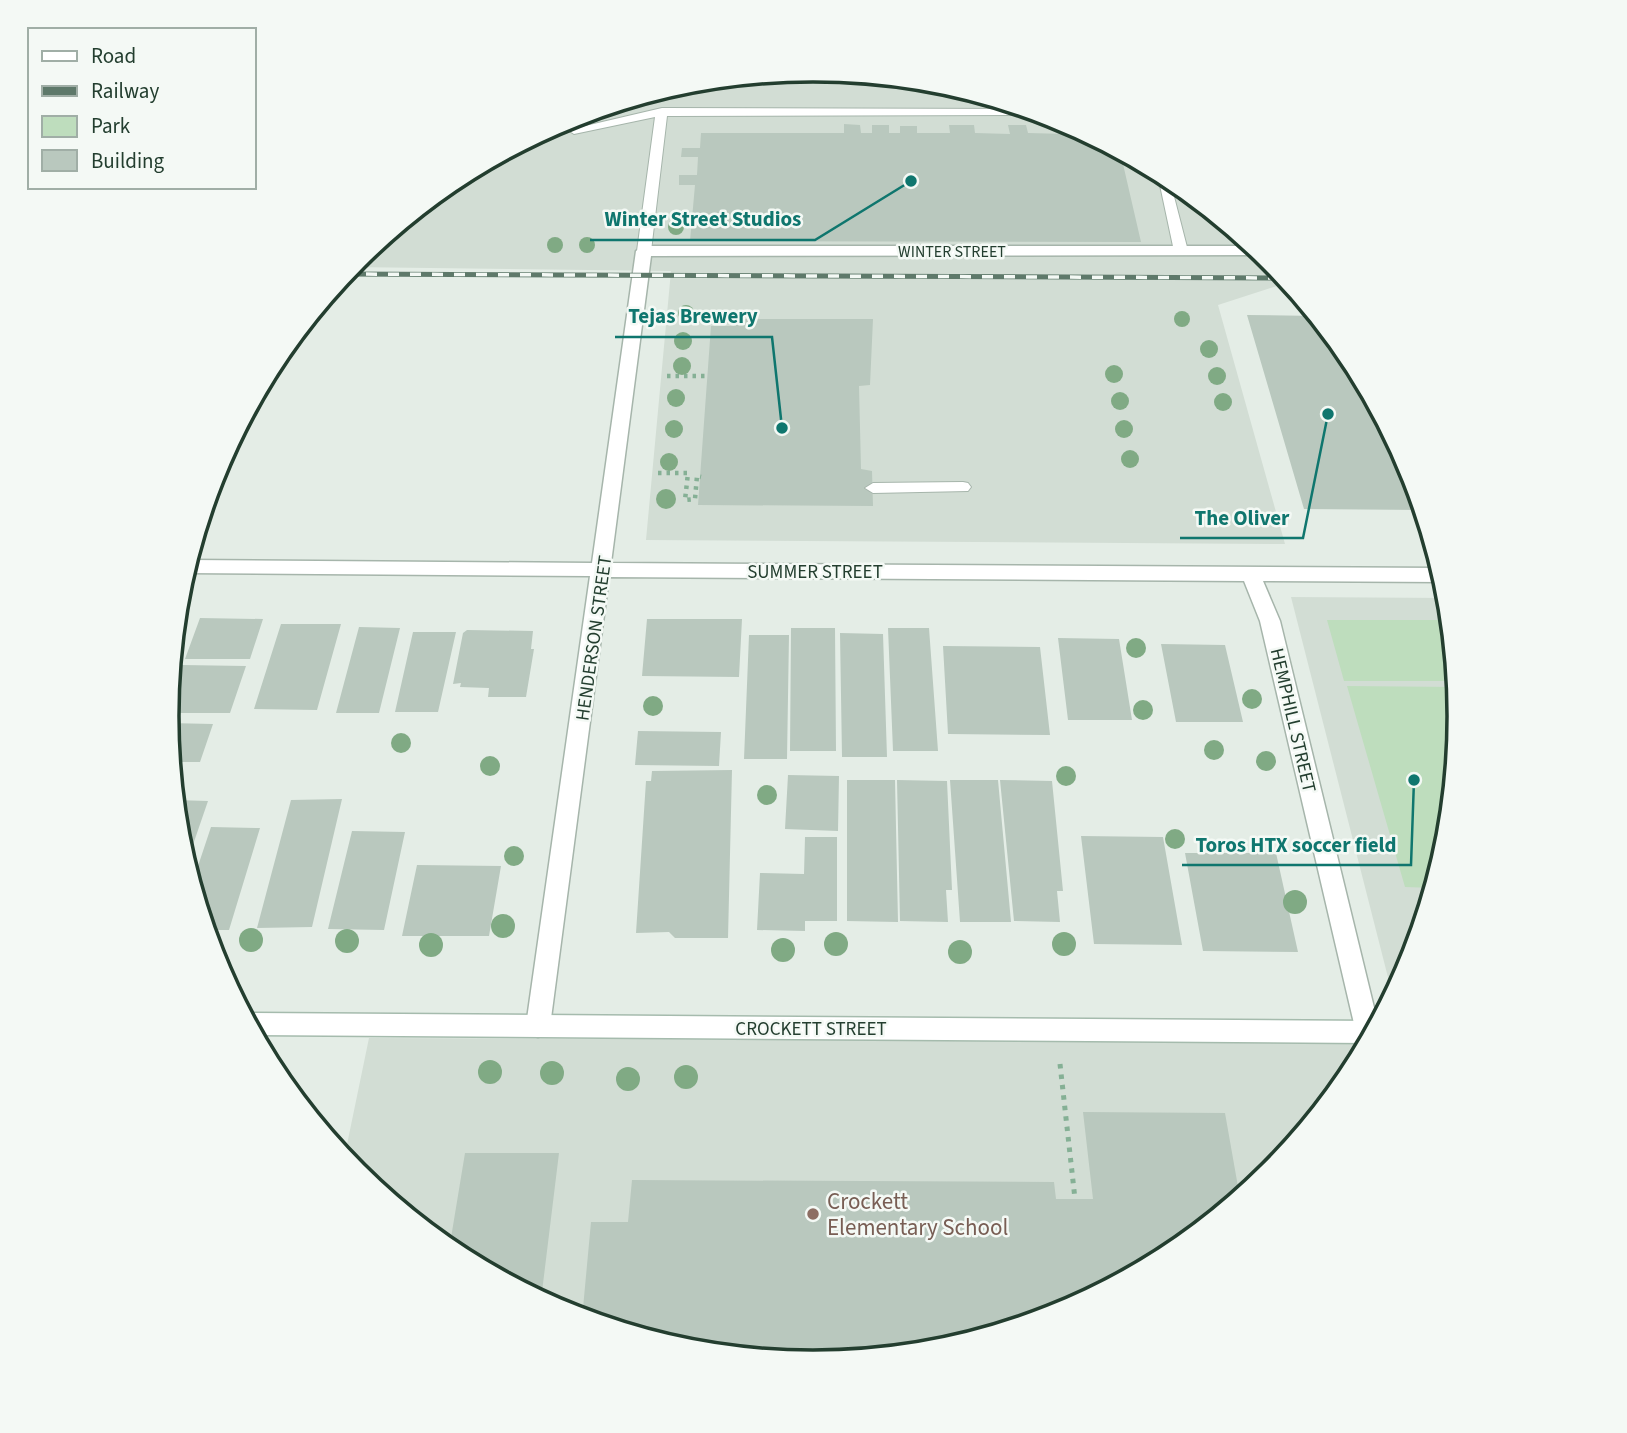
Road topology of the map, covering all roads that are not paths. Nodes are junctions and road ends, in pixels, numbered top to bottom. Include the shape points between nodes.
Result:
1 (662, 112) junction
2 (1007, 113) edge
3 (574, 130) dead end
4 (1166, 189) edge
5 (644, 251) junction
6 (1181, 251) junction
7 (1244, 251) edge
8 (873, 488) dead end
9 (963, 488) dead end
10 (197, 567) edge
11 (602, 569) junction
12 (1251, 574) junction
13 (1432, 575) edge
14 (1369, 1023) edge
15 (259, 1024) edge
16 (538, 1026) junction
17 (1364, 1032) edge

1 - 2 lane
1 - 3 lane
1 - 5 lane
4 - 6 lane
5 - 6 street, WINTER STREET
5 - 11 street, HENDERSON STREET
6 - 7 street, WINTER STREET
8 - 9 lane
10 - 11 street, SUMMER STREET
11 - 12 street, SUMMER STREET
11 - 16 street, HENDERSON STREET
12 - 13 street, SUMMER STREET
12 - 14 street, HEMPHILL STREET via 1270,621
15 - 16 street, CROCKETT STREET
16 - 17 street, CROCKETT STREET

